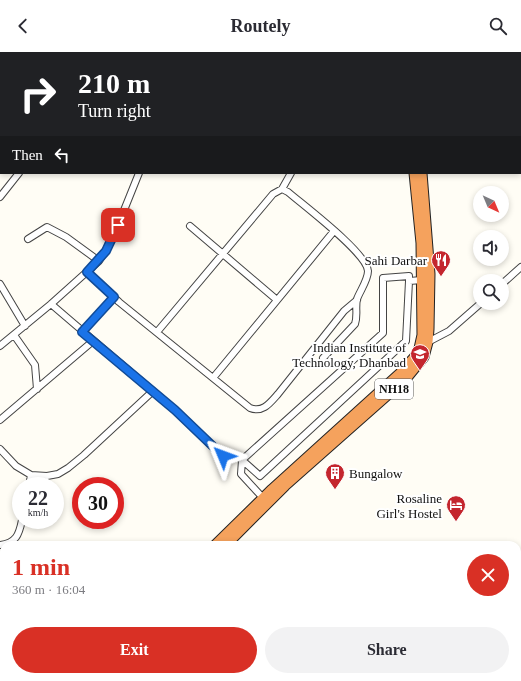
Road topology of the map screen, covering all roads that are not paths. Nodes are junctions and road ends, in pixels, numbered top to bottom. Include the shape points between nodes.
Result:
1 (18, 174) edge
2 (137, 174) edge
3 (290, 174) edge
4 (414, 174) edge
5 (422, 174) edge
6 (282, 190) junction
7 (1, 192) edge
8 (190, 226) dead end
9 (334, 231) junction
10 (28, 239) dead end
11 (222, 253) junction
12 (99, 261) junction
13 (521, 267) edge
14 (87, 272) junction
15 (509, 278) edge
16 (422, 280) junction
17 (409, 281) junction
18 (0, 284) edge
19 (114, 297) junction
20 (277, 300) junction
21 (357, 300) junction
22 (51, 304) junction
23 (473, 310) edge
24 (25, 326) junction
25 (82, 332) junction
26 (157, 332) junction
27 (14, 335) junction
28 (93, 341) junction
29 (428, 342) junction
30 (0, 346) edge
31 (323, 358) dead end
32 (213, 378) junction
33 (37, 389) junction
34 (153, 391) junction
35 (0, 420) edge
36 (0, 449) edge
37 (223, 456) dead end
38 (242, 460) junction
39 (31, 475) joint
40 (263, 498) junction
41 (20, 529) edge
42 (12, 541) edge
43 (219, 541) edge
44 (230, 541) edge

1 - 7 street
2 - 12 street via 112,240
3 - 6 street
4 - 16 highway, NH18 via 420,223
5 - 29 highway, NH18 via 430,274
6 - 9 street via 288,192
6 - 11 street via 273,194
8 - 11 street
9 - 20 street
9 - 21 street via 366,265 367,275
10 - 12 street via 47,227 66,237
11 - 20 street
11 - 26 street
12 - 14 street
13 - 15 street
14 - 19 street
14 - 22 street
16 - 17 street
16 - 40 highway, NH18 via 422,334 414,358 386,387
17 - 38 street via 409,276 383,278 382,333
17 - 38 street via 406,341 260,476
18 - 24 street
19 - 25 street
19 - 26 street
20 - 32 street
21 - 31 street via 355,324
21 - 32 street via 344,311 278,394 261,410 250,408
22 - 24 street
22 - 25 street
23 - 29 street via 449,331
24 - 27 street
25 - 28 street
26 - 32 street
27 - 30 street
27 - 33 street via 35,365
28 - 33 street
28 - 34 street
29 - 44 highway, NH18 via 424,357 406,379 285,486
33 - 35 street
34 - 37 street
34 - 39 street via 68,468 47,476
36 - 39 street via 16,466
38 - 40 street via 240,474
40 - 43 highway, NH18
41 - 42 street via 19,536

